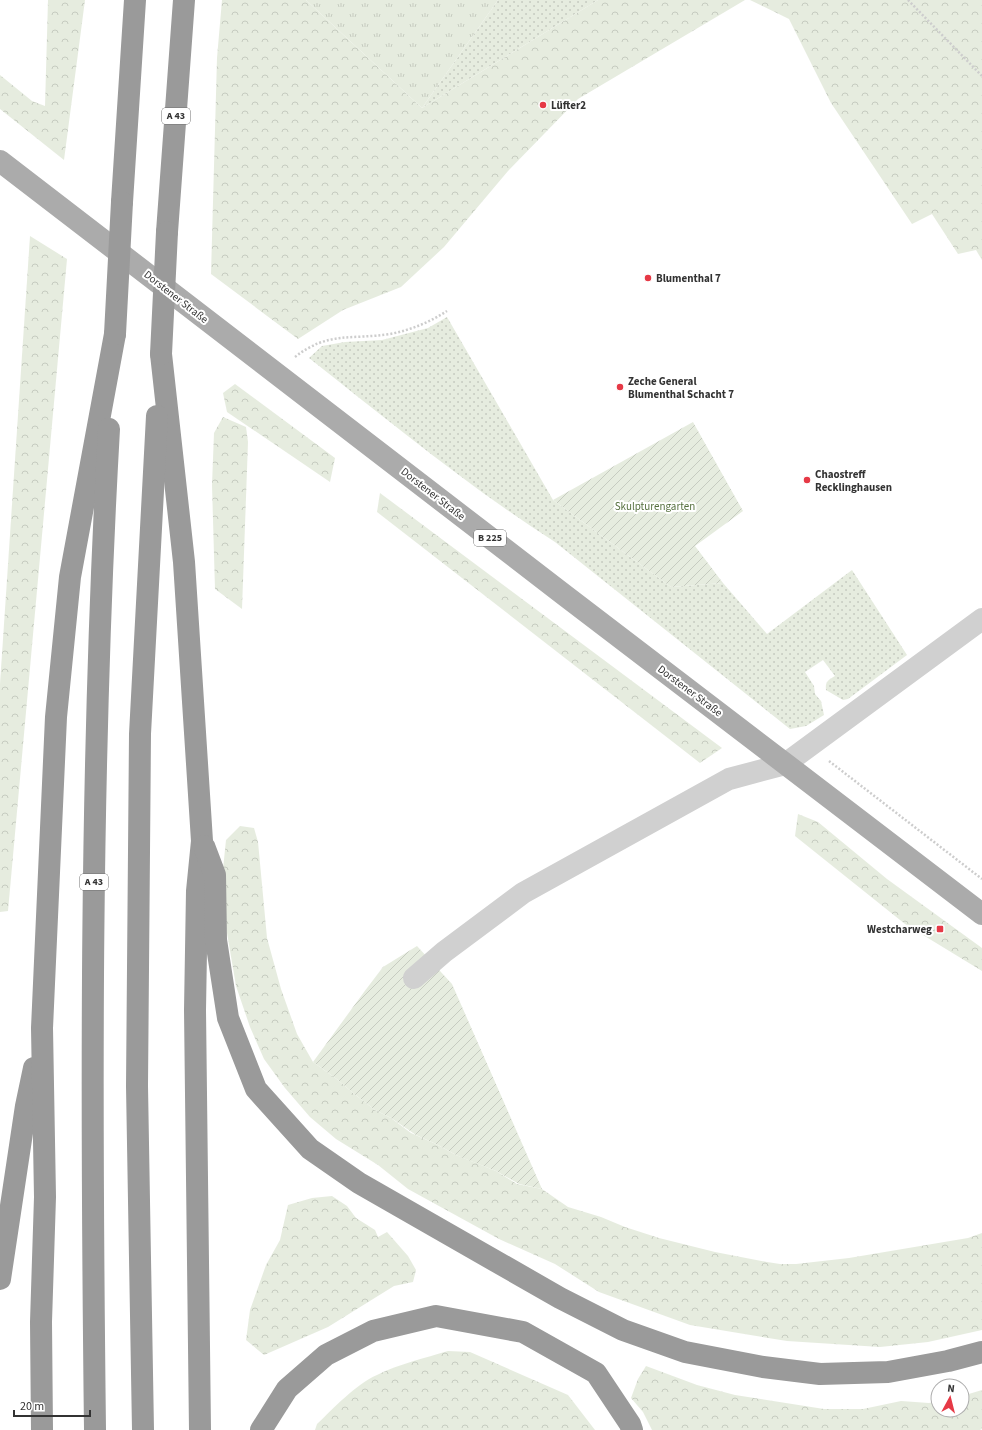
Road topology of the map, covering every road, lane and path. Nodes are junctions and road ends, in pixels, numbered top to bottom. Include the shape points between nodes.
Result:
1 (135, 0) edge
2 (184, 0) edge
3 (908, 0) edge
4 (982, 76) edge
5 (0, 161) edge
6 (447, 310) dead end
7 (115, 334) junction
8 (161, 354) junction
9 (275, 373) junction
10 (982, 619) edge
11 (810, 745) junction
12 (785, 764) junction
13 (202, 841) junction
14 (982, 879) edge
15 (982, 914) edge
16 (414, 978) dead end
17 (42, 1028) junction
18 (0, 1278) edge
19 (982, 1352) edge
20 (42, 1430) edge
21 (95, 1430) edge
22 (143, 1430) edge
23 (200, 1430) edge
24 (261, 1430) edge
25 (632, 1430) edge

1 - 7 highway, A 43, bridge
2 - 8 highway, A 43, bridge
3 - 4 path
5 - 9 main road, Dorstener Straße / B 225
6 - 9 path via 415,328 390,334 320,342 305,349
7 - 17 highway via 70,577 56,717
7 - 21 highway, A 43 via 105,504 95,767 92,1078
8 - 13 highway via 184,562
8 - 22 highway, A 43 via 140,734 137,1086
9 - 12 main road, Dorstener Straße / B 225
10 - 11 street
11 - 12 street
11 - 14 path
12 - 15 main road, Dorstener Straße / B 225
12 - 16 street via 729,779 523,893 444,952
13 - 19 highway via 215,875 216,940 228,1018 256,1089 310,1149 359,1183 560,1298 623,1330 685,1352 763,1368 820,1374 888,1372
13 - 23 highway via 197,891 194,1010
17 - 18 highway via 26,1106
17 - 20 highway via 45,1197 41,1322
24 - 25 highway via 287,1389 326,1355 373,1331 436,1316 523,1332 596,1373

